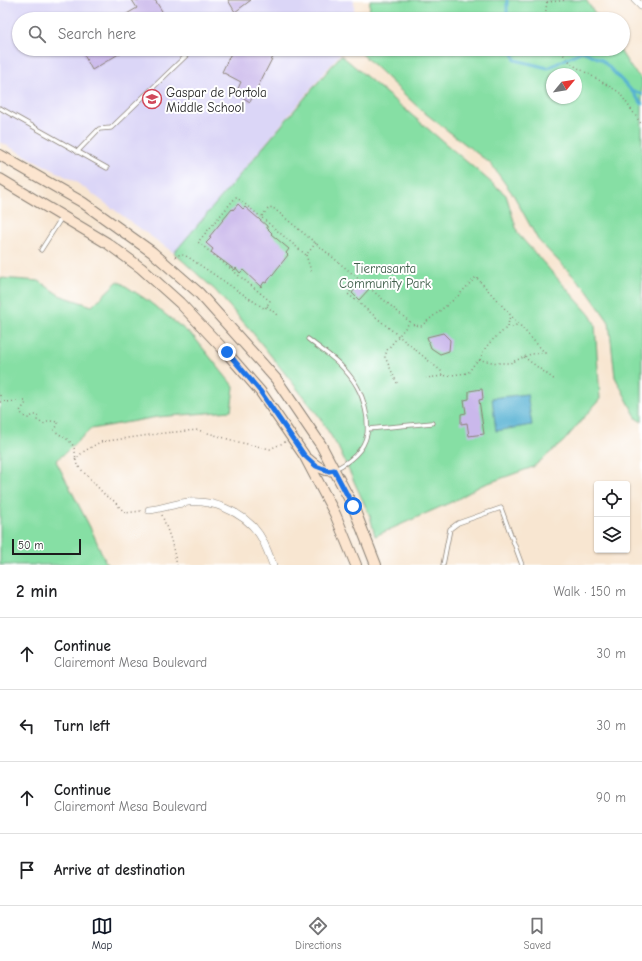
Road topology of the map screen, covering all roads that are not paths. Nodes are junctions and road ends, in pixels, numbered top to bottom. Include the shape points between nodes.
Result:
1 (635, 0) edge
2 (642, 7) edge
3 (186, 56) edge
4 (0, 108) edge
5 (77, 152) junction
6 (0, 155) edge
7 (107, 168) dead end
8 (0, 179) edge
9 (62, 216) junction
10 (41, 250) dead end
11 (308, 339) dead end
12 (432, 423) dead end
13 (368, 430) junction
14 (304, 455) junction
15 (334, 470) junction
16 (149, 510) road end
17 (273, 565) edge
18 (356, 565) edge
19 (376, 565) edge
20 (444, 565) edge
21 (522, 565) edge

1 - 2 street
3 - 5 lane via 111,128 99,129
4 - 5 lane
5 - 7 lane
6 - 15 main road via 88,207 152,252 199,293 276,379 321,445
8 - 9 main road
9 - 10 lane
9 - 14 main road via 107,243 141,268 180,303 260,391
11 - 13 lane via 343,367 354,380 362,394
12 - 13 lane
13 - 15 lane via 362,446 351,460
14 - 15 main road via 316,466 329,471
14 - 18 main road via 335,514
15 - 19 main road via 353,506
16 - 17 street via 184,503 207,503 232,511 259,534
20 - 21 lane via 450,529 501,508

